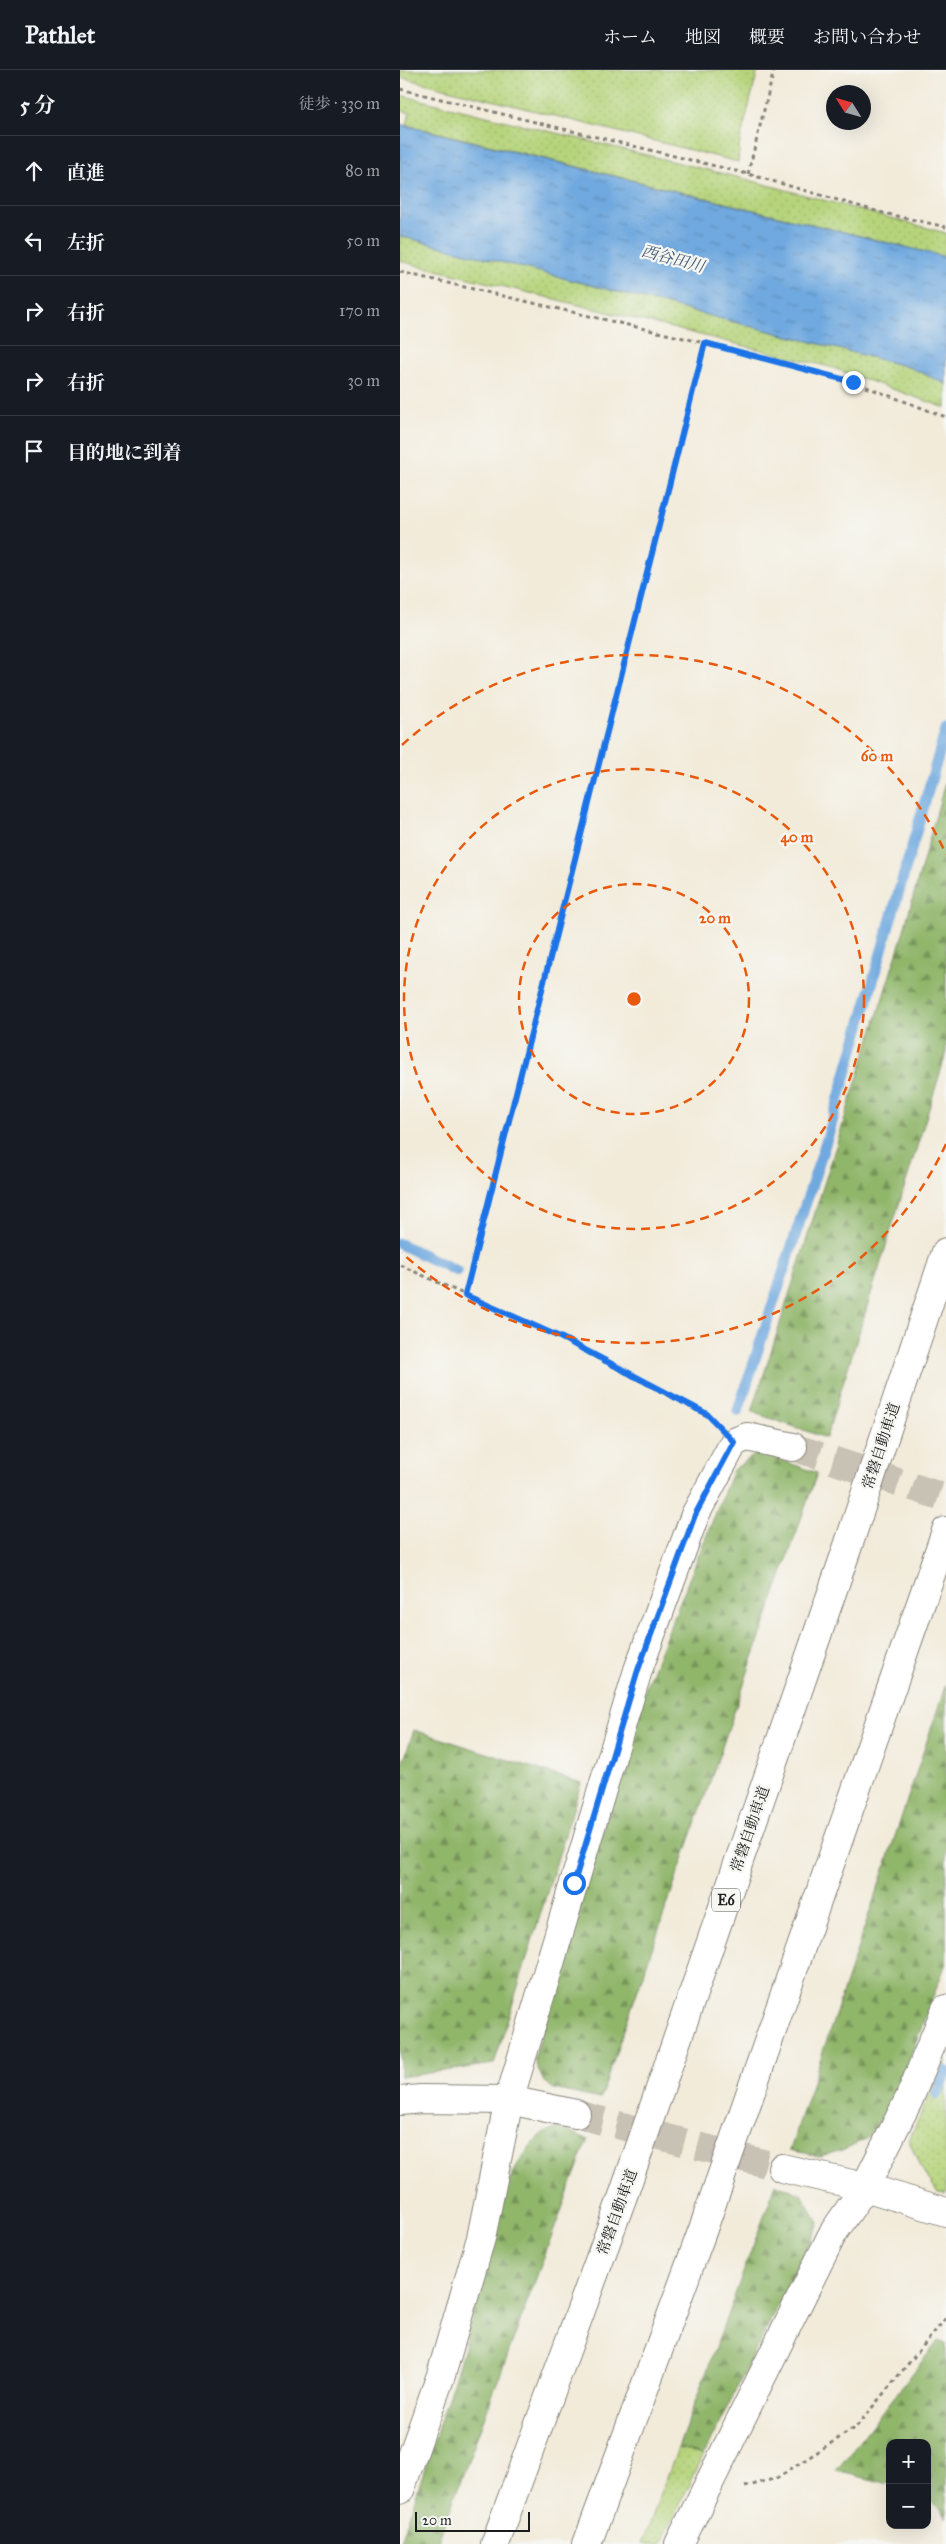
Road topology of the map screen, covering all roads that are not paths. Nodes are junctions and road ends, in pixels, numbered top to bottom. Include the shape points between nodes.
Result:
1 (946, 1252) edge
2 (793, 1447) tunnel mouth
3 (946, 1531) edge
4 (946, 2009) edge
5 (509, 2100) junction
6 (400, 2101) edge
7 (576, 2114) tunnel mouth
8 (782, 2168) tunnel mouth
9 (864, 2187) junction
10 (946, 2212) edge
11 (400, 2490) edge
12 (495, 2544) edge
13 (587, 2544) edge
14 (678, 2544) edge

1 - 12 main road, 常磐自動車道 / E6 via 624,2193
2 - 5 main road via 747,1437 734,1442 695,1515 638,1670
3 - 13 main road via 706,2220
4 - 9 main road via 909,2099
5 - 6 main road
5 - 7 main road
5 - 11 main road via 480,2238 441,2375
8 - 9 main road
9 - 10 main road
9 - 14 main road via 833,2233

